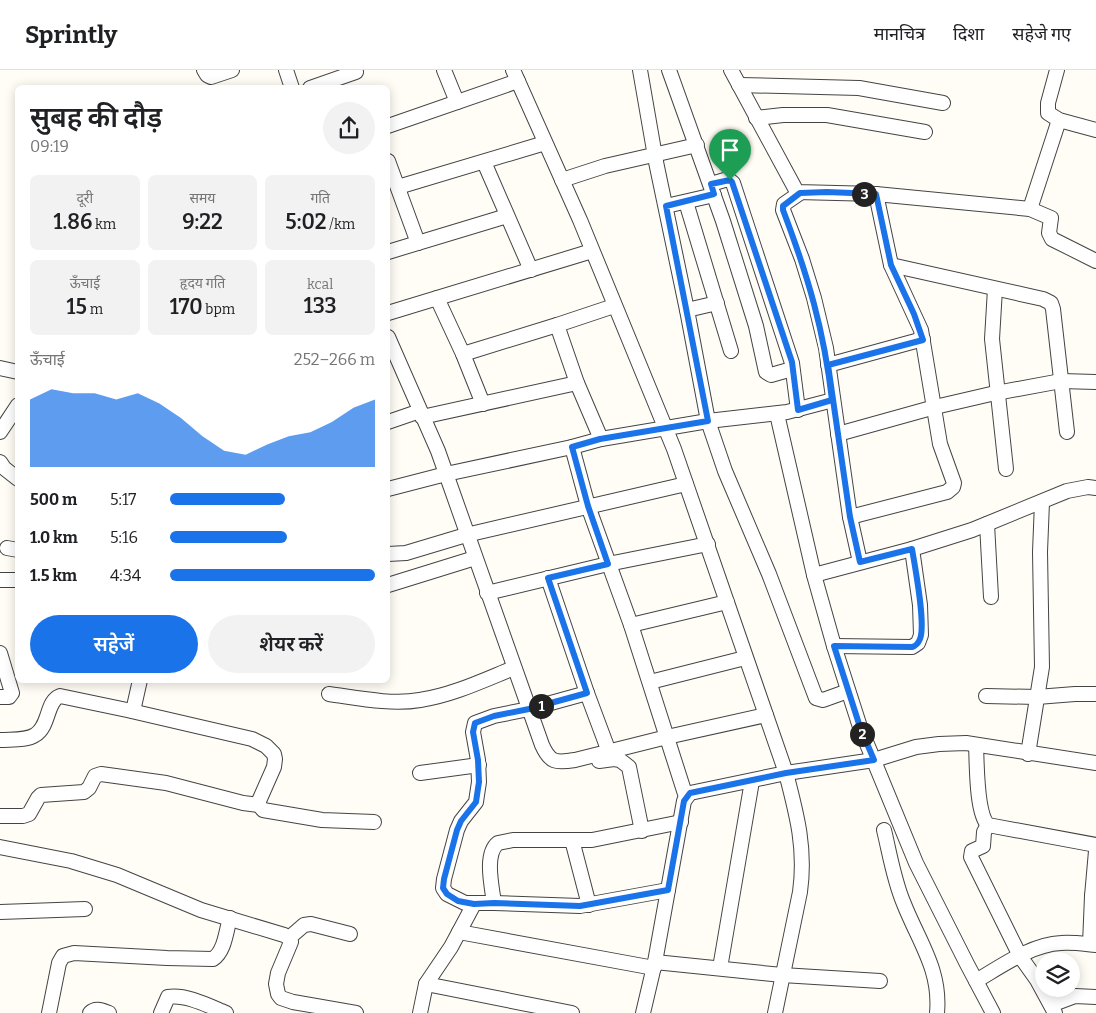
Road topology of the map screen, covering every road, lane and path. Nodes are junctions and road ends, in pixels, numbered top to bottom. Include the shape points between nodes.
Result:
1 (204, 70) edge
2 (232, 70) edge
3 (286, 70) edge
4 (444, 70) edge
5 (640, 70) edge
6 (669, 70) edge
7 (731, 70) edge
8 (1057, 70) edge
9 (358, 71) edge
10 (517, 74) edge
11 (291, 85) edge
12 (318, 85) edge
13 (739, 85) junction
14 (457, 102) junction
15 (943, 103) dead end
16 (756, 118) junction
17 (1059, 120) junction
18 (390, 125) edge
19 (1096, 130) edge
20 (925, 132) dead end
21 (545, 143) junction
22 (697, 145) junction
23 (651, 155) junction
24 (484, 162) junction
25 (390, 166) edge
26 (562, 180) junction
27 (398, 187) junction
28 (712, 189) junction
29 (800, 193) junction
30 (876, 194) junction
31 (686, 202) junction
32 (666, 206) junction
33 (1030, 209) junction
34 (507, 216) junction
35 (418, 242) junction
36 (390, 251) edge
37 (592, 251) junction
38 (1096, 261) edge
39 (891, 265) junction
40 (531, 270) junction
41 (995, 289) junction
42 (437, 298) junction
43 (717, 303) junction
44 (614, 306) junction
45 (687, 310) junction
46 (390, 312) edge
47 (557, 325) junction
48 (923, 340) junction
49 (390, 348) edge
50 (731, 351) dead end
51 (463, 354) junction
52 (828, 365) junction
53 (0, 368) edge
54 (792, 369) junction
55 (15, 371) edge
56 (1061, 381) junction
57 (1096, 382) edge
58 (577, 383) junction
59 (997, 393) junction
60 (832, 400) junction
61 (483, 404) junction
62 (935, 407) junction
63 (15, 410) edge
64 (798, 410) junction
65 (421, 414) junction
66 (777, 414) junction
67 (708, 421) junction
68 (390, 422) edge
69 (666, 427) junction
70 (0, 432) edge
71 (1067, 432) dead end
72 (838, 434) junction
73 (600, 439) junction
74 (572, 447) junction
75 (0, 462) edge
76 (1006, 469) dead end
77 (446, 474) junction
78 (15, 477) edge
79 (686, 484) junction
80 (390, 488) edge
81 (1096, 488) edge
82 (1042, 502) junction
83 (588, 506) junction
84 (850, 517) junction
85 (987, 524) junction
86 (466, 534) junction
87 (708, 544) junction
88 (912, 549) junction
89 (390, 554) edge
90 (475, 558) junction
91 (860, 562) junction
92 (608, 564) junction
93 (814, 575) junction
94 (548, 578) junction
95 (0, 580) edge
96 (15, 580) edge
97 (390, 584) edge
98 (488, 593) junction
99 (992, 597) dead end
100 (727, 602) junction
101 (631, 625) junction
102 (834, 646) junction
103 (0, 653) edge
104 (745, 658) junction
105 (514, 668) junction
106 (650, 682) junction
107 (139, 683) edge
108 (848, 691) junction
109 (587, 693) junction
110 (329, 694) dead end
111 (1096, 694) edge
112 (986, 696) dead end
113 (0, 697) edge
114 (1037, 697) junction
115 (529, 709) junction
116 (133, 711) junction
117 (766, 715) junction
118 (667, 737) junction
119 (0, 740) edge
120 (976, 745) junction
121 (609, 752) junction
122 (1028, 754) junction
123 (874, 760) junction
124 (1096, 763) edge
125 (478, 766) junction
126 (555, 772) dead end
127 (420, 773) dead end
128 (786, 773) junction
129 (752, 781) junction
130 (686, 797) junction
131 (259, 805) junction
132 (0, 816) edge
133 (374, 822) dead end
134 (681, 822) junction
135 (988, 825) junction
136 (884, 830) dead end
137 (642, 831) junction
138 (572, 840) junction
139 (1096, 845) edge
140 (0, 847) edge
141 (1096, 851) edge
142 (668, 890) junction
143 (1094, 896) edge
144 (494, 903) junction
145 (474, 904) junction
146 (589, 905) junction
147 (85, 909) dead end
148 (0, 912) edge
149 (230, 918) junction
150 (460, 932) junction
151 (350, 934) dead end
152 (289, 938) junction
153 (1093, 945) edge
154 (1020, 956) junction
155 (654, 965) junction
156 (720, 968) junction
157 (782, 975) junction
158 (880, 981) dead end
159 (976, 981) junction
160 (426, 984) junction
161 (1096, 997) edge
162 (1053, 1009) edge
163 (49, 1013) edge
164 (90, 1013) edge
165 (110, 1013) edge
166 (161, 1013) edge
167 (226, 1013) edge
168 (356, 1013) edge
169 (420, 1013) edge
170 (572, 1013) edge
171 (643, 1013) edge
172 (775, 1013) edge
173 (936, 1013) edge
174 (993, 1013) edge

1 - 2 street via 211,77
3 - 11 street
4 - 14 street
5 - 23 street
6 - 22 street
7 - 13 street
8 - 17 street via 1047,107 1048,112
9 - 12 street
10 - 14 street
10 - 21 street
13 - 15 street via 859,88
13 - 16 street
14 - 18 street
16 - 20 street via 827,115
16 - 29 street
17 - 19 street
17 - 33 street
21 - 24 street
21 - 26 street
22 - 23 street
22 - 28 street
23 - 26 street
23 - 32 street
24 - 27 street
24 - 34 street
25 - 27 street
26 - 37 street
27 - 35 street
28 - 31 street
28 - 54 street via 756,326 766,372 771,374
28 - 54 street via 728,179 732,182
29 - 30 street
29 - 52 street via 784,204 783,210 814,298
30 - 33 street
30 - 39 street
31 - 32 street
31 - 43 street
32 - 45 street
33 - 38 street via 1051,218 1049,233 1052,239
34 - 35 street
34 - 40 street
35 - 36 street
37 - 40 street
37 - 44 street
39 - 41 street
39 - 48 street
40 - 42 street
41 - 56 street via 1042,299 1051,304
41 - 59 street via 992,339
42 - 46 street
42 - 51 street
43 - 45 street
43 - 50 street
44 - 47 street
44 - 69 street
45 - 67 street
47 - 51 street
47 - 58 street
48 - 52 street
48 - 62 street
49 - 65 street
51 - 61 street
52 - 60 street
53 - 55 street
54 - 64 street
56 - 57 street
56 - 59 street
56 - 71 street
58 - 61 street
58 - 73 street
59 - 62 street
59 - 76 street
60 - 64 street
60 - 72 street
61 - 65 street
62 - 72 street
62 - 84 street via 940,444 953,487 947,492
63 - 70 street
64 - 66 street
65 - 68 street
65 - 77 street
66 - 67 street
66 - 93 street
67 - 69 street
67 - 108 street via 814,695 823,700
69 - 73 street
69 - 79 street
72 - 84 street
73 - 74 street
74 - 77 street
74 - 83 street
75 - 78 street
77 - 80 street
77 - 86 street
79 - 83 street
79 - 87 street
81 - 82 street via 1076,488
82 - 85 street
82 - 114 street via 1042,667
83 - 86 street
83 - 92 street
84 - 91 street
85 - 88 street
85 - 99 street
86 - 89 street via 406,553
86 - 90 street
87 - 92 street
87 - 100 street
88 - 91 street
88 - 102 street via 920,605 921,635 916,646
90 - 97 street
90 - 98 street
91 - 93 street
92 - 94 street
92 - 101 street
93 - 102 street
94 - 98 street
94 - 109 street
95 - 96 street
98 - 105 street
100 - 101 street
100 - 104 street
101 - 106 street
102 - 108 street
103 - 113 street via 12,693 8,697
104 - 106 street
104 - 117 street
105 - 110 street via 419,701 373,700
105 - 115 street
106 - 118 street
107 - 116 street
108 - 123 street
109 - 115 street
109 - 121 street
111 - 114 street
112 - 114 street
114 - 122 street
115 - 121 street via 545,752 552,760 560,762
115 - 125 street via 475,723 473,732
116 - 119 street via 60,696 52,703 45,724 36,735
116 - 131 street via 244,736 266,746 275,759
117 - 118 street
117 - 128 street
118 - 121 street
118 - 130 street
120 - 122 street
120 - 123 street via 960,743 916,747
120 - 135 street via 980,806
122 - 124 street
123 - 128 street
123 - 159 street via 916,863
125 - 127 street
125 - 145 street via 476,802 457,830 443,888 458,901
126 - 137 street via 602,760 614,759 625,763 630,772
128 - 129 street
128 - 157 street via 798,819 803,875
129 - 130 street via 694,791
129 - 156 street
130 - 134 street
131 - 132 street via 166,783 101,774 95,776 90,788 84,792 45,794 38,798 29,814
131 - 133 street via 263,810 322,820
134 - 137 street
134 - 142 street
135 - 139 street
135 - 154 street via 982,846 970,855
136 - 173 street via 900,894 927,954 936,983
137 - 138 street via 592,840
138 - 144 street via 498,843 491,851 490,862
138 - 146 street
140 - 149 street via 71,861
141 - 143 street
142 - 146 street
142 - 155 street
143 - 153 street
144 - 145 street
144 - 146 street
145 - 150 street
147 - 148 street
149 - 152 street
149 - 163 street via 220,952 213,958 74,953 63,956
150 - 155 street
150 - 160 street
151 - 152 street via 310,924
152 - 168 street via 291,945 276,984 280,998
153 - 154 street via 1054,943
154 - 159 street
154 - 162 street
155 - 156 street
155 - 171 street
156 - 157 street
157 - 158 street
157 - 172 street
159 - 174 street
160 - 169 street
160 - 170 street
161 - 162 street via 1075,996
164 - 165 street via 97,1010
166 - 167 street via 168,997 174,996

